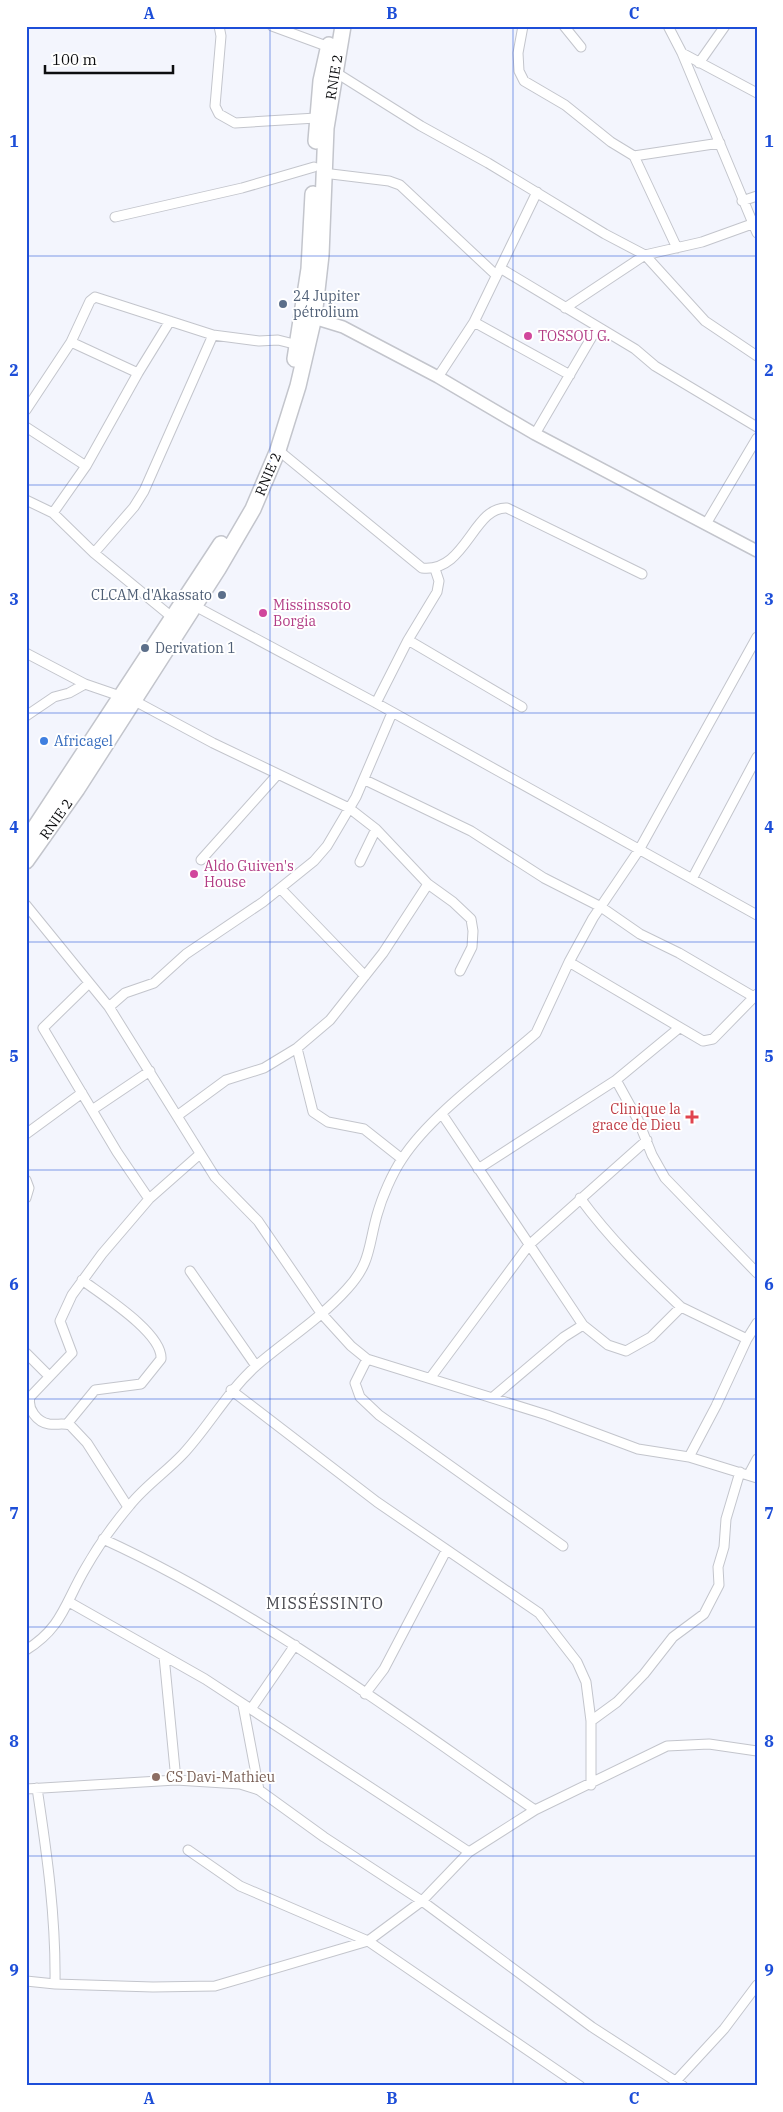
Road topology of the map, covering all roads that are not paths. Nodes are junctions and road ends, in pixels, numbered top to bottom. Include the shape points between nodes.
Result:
1 (219, 26) edge
2 (272, 26) edge
3 (333, 26) edge
4 (344, 26) edge
5 (523, 26) edge
6 (564, 26) edge
7 (668, 26) edge
8 (725, 26) edge
9 (329, 47) junction
10 (581, 47) dead end
11 (682, 53) junction
12 (699, 62) junction
13 (335, 72) junction
14 (757, 93) edge
15 (316, 118) junction
16 (720, 143) junction
17 (634, 156) junction
18 (319, 170) junction
19 (537, 192) junction
20 (757, 196) edge
21 (742, 201) junction
22 (114, 217) dead end
23 (752, 224) junction
24 (757, 233) edge
25 (677, 248) junction
26 (645, 255) junction
27 (498, 272) junction
28 (565, 308) junction
29 (308, 316) junction
30 (170, 320) junction
31 (474, 322) junction
32 (597, 328) junction
33 (213, 335) junction
34 (71, 342) junction
35 (298, 345) junction
36 (757, 356) edge
37 (138, 373) junction
38 (570, 375) junction
39 (438, 377) junction
40 (26, 410) edge
41 (26, 427) edge
42 (757, 427) edge
43 (535, 434) junction
44 (757, 438) edge
45 (278, 450) junction
46 (86, 466) junction
47 (26, 500) edge
48 (53, 514) junction
49 (706, 524) junction
50 (757, 551) edge
51 (94, 553) junction
52 (434, 569) junction
53 (642, 574) dead end
54 (193, 606) junction
55 (173, 618) junction
56 (757, 637) edge
57 (408, 640) junction
58 (27, 654) edge
59 (748, 656) junction
60 (757, 661) edge
61 (86, 684) junction
62 (127, 698) junction
63 (376, 703) junction
64 (522, 707) dead end
65 (392, 713) junction
66 (26, 716) edge
67 (757, 757) edge
68 (277, 775) junction
69 (365, 780) junction
70 (349, 808) junction
71 (376, 829) junction
72 (26, 841) edge
73 (639, 850) junction
74 (201, 860) dead end
75 (26, 861) edge
76 (360, 862) dead end
77 (692, 879) junction
78 (428, 884) junction
79 (281, 889) junction
80 (26, 905) edge
81 (601, 906) junction
82 (757, 915) edge
83 (569, 962) junction
84 (460, 971) dead end
85 (365, 976) junction
86 (89, 983) junction
87 (755, 995) edge
88 (109, 1008) junction
89 (679, 1028) junction
90 (297, 1048) junction
91 (150, 1071) junction
92 (616, 1080) junction
93 (82, 1093) junction
94 (92, 1110) junction
95 (442, 1114) junction
96 (177, 1116) junction
97 (26, 1134) edge
98 (647, 1140) junction
99 (200, 1154) junction
100 (402, 1159) junction
101 (478, 1170) junction
102 (26, 1180) edge
103 (26, 1198) edge
104 (580, 1198) junction
105 (149, 1199) junction
106 (529, 1245) junction
107 (190, 1271) dead end
108 (757, 1273) edge
109 (82, 1280) junction
110 (681, 1307) junction
111 (321, 1313) junction
112 (757, 1323) edge
113 (583, 1324) junction
114 (747, 1340) junction
115 (26, 1353) edge
116 (368, 1359) junction
117 (256, 1366) junction
118 (49, 1376) junction
119 (431, 1377) junction
120 (231, 1390) junction
121 (492, 1398) junction
122 (67, 1424) junction
123 (688, 1456) junction
124 (757, 1459) edge
125 (749, 1475) edge
126 (128, 1508) junction
127 (103, 1539) junction
128 (563, 1546) dead end
129 (446, 1551) junction
130 (69, 1602) junction
131 (295, 1645) junction
132 (26, 1650) edge
133 (164, 1656) junction
134 (365, 1694) junction
135 (247, 1707) junction
136 (591, 1721) junction
137 (757, 1751) edge
138 (176, 1780) junction
139 (591, 1785) junction
140 (37, 1788) junction
141 (26, 1789) edge
142 (259, 1790) junction
143 (535, 1810) junction
144 (188, 1850) dead end
145 (469, 1852) junction
146 (422, 1901) junction
147 (368, 1941) junction
148 (26, 1981) edge
149 (55, 1984) junction
150 (757, 1986) edge
151 (679, 2083) edge
152 (580, 2086) edge

1 - 15 street via 215,106 219,114 235,123
2 - 9 street
3 - 9 highway, RNIE 2 / RNIE 2
4 - 13 highway, RNIE 2 / RNIE 2
5 - 17 street via 518,53 519,71 524,81 565,105
6 - 10 street
7 - 11 street
8 - 12 street
9 - 15 highway, RNIE 2 / RNIE 2
11 - 12 street
11 - 16 street
12 - 14 street
13 - 18 highway, RNIE 2 / RNIE 2
13 - 19 street via 421,126
15 - 18 highway, RNIE 2 / RNIE 2
16 - 17 street
16 - 21 street
17 - 25 street
18 - 22 street
18 - 27 street via 400,185
18 - 29 highway, RNIE 2 / RNIE 2 via 321,255
19 - 26 street
19 - 27 street
20 - 21 street
21 - 23 street
23 - 24 street
23 - 25 street
25 - 26 street
26 - 28 street
26 - 36 street via 705,321
27 - 28 street
27 - 31 street
28 - 32 street
29 - 35 highway, RNIE 2 / RNIE 2
29 - 39 street via 342,327
29 - 45 highway, RNIE 2 / RNIE 2 via 298,386
30 - 33 street
30 - 34 street via 95,298 90,301
30 - 37 street
31 - 38 street
31 - 39 street
32 - 38 street
32 - 42 street
33 - 35 street via 278,340
33 - 51 street via 144,491
34 - 37 street
34 - 40 street
35 - 55 highway, RNIE 2 / RNIE 2 via 281,418 257,478 236,518
37 - 46 street
38 - 43 street
39 - 43 street
41 - 46 street
43 - 49 street
44 - 49 street
45 - 52 street via 422,568
45 - 54 highway, RNIE 2 / RNIE 2 via 253,510
46 - 48 street
47 - 48 street
48 - 51 street
49 - 50 street
51 - 55 street
52 - 53 street via 459,553 488,515 507,508
52 - 57 street via 439,581 437,592
54 - 62 highway, RNIE 2 / RNIE 2
54 - 63 street
55 - 62 highway, RNIE 2 / RNIE 2
56 - 59 street
57 - 63 street
57 - 64 street
58 - 61 street
59 - 60 street
59 - 73 street
61 - 62 street
61 - 66 street via 54,697
62 - 68 street
62 - 72 highway, RNIE 2 / RNIE 2
62 - 75 highway, RNIE 2 / RNIE 2 via 77,789
63 - 65 street
65 - 69 street
65 - 73 street
67 - 77 street
68 - 70 street
68 - 74 street
69 - 70 street
69 - 81 street via 452,820 544,878
70 - 71 street
70 - 79 street via 327,846
71 - 76 street
71 - 78 street
73 - 77 street
73 - 81 street
77 - 82 street
78 - 84 street via 471,919 472,947
78 - 85 street
79 - 85 street
79 - 88 street via 186,954 154,983 125,993
80 - 86 street
81 - 83 street
81 - 87 street via 640,934
83 - 89 street
83 - 95 street via 536,1033
85 - 90 street via 330,1020
86 - 88 street
86 - 93 street via 43,1028
87 - 89 street via 708,1041
88 - 91 street
89 - 92 street
90 - 96 street via 264,1068 226,1080
90 - 100 street via 313,1112 328,1122 364,1129
91 - 94 street
91 - 96 street
92 - 98 street
92 - 101 street
93 - 94 street
93 - 97 street
94 - 105 street
95 - 100 street
95 - 101 street
96 - 99 street
98 - 104 street
98 - 108 street via 665,1178
99 - 105 street
99 - 111 street via 215,1177 258,1221
100 - 111 street via 378,1214 364,1268 347,1290
101 - 106 street
102 - 103 street via 29,1188
104 - 106 street
104 - 110 street via 626,1254
105 - 109 street
106 - 113 street
106 - 119 street
107 - 117 street
109 - 118 street via 60,1321 72,1353
109 - 122 street via 137,1323 158,1347 161,1359 140,1384 95,1390
110 - 113 street via 650,1337 628,1350 608,1345
110 - 114 street
111 - 116 street via 351,1346
111 - 117 street
112 - 114 street
113 - 121 street
114 - 123 street
115 - 118 street
116 - 119 street
116 - 128 street via 355,1383 360,1397 379,1415
117 - 120 street
118 - 122 street via 30,1397 31,1410 45,1422
119 - 121 street
120 - 126 street via 182,1456 152,1481
120 - 129 street
121 - 123 street via 638,1449
122 - 126 street via 87,1443
123 - 125 street
124 - 125 street
125 - 136 street via 726,1519 724,1548 718,1566 719,1585 704,1614 673,1636 617,1702
126 - 127 street
127 - 130 street
127 - 131 street via 164,1567
129 - 134 street via 384,1669
129 - 136 street via 490,1577 539,1613 577,1662 586,1682
130 - 132 street via 43,1640
130 - 133 street
131 - 134 street
131 - 135 street
133 - 135 street
133 - 138 street
134 - 143 street
135 - 142 street
135 - 145 street
136 - 139 street
137 - 139 street via 709,1744 667,1746
138 - 140 street
138 - 142 street via 240,1784
139 - 143 street
140 - 141 street
140 - 149 street via 52,1890
142 - 146 street
143 - 145 street
144 - 147 street via 240,1886
145 - 146 street
146 - 147 street
146 - 151 street via 592,2027
147 - 149 street via 215,1986 153,1988
147 - 152 street
148 - 149 street
150 - 151 street

